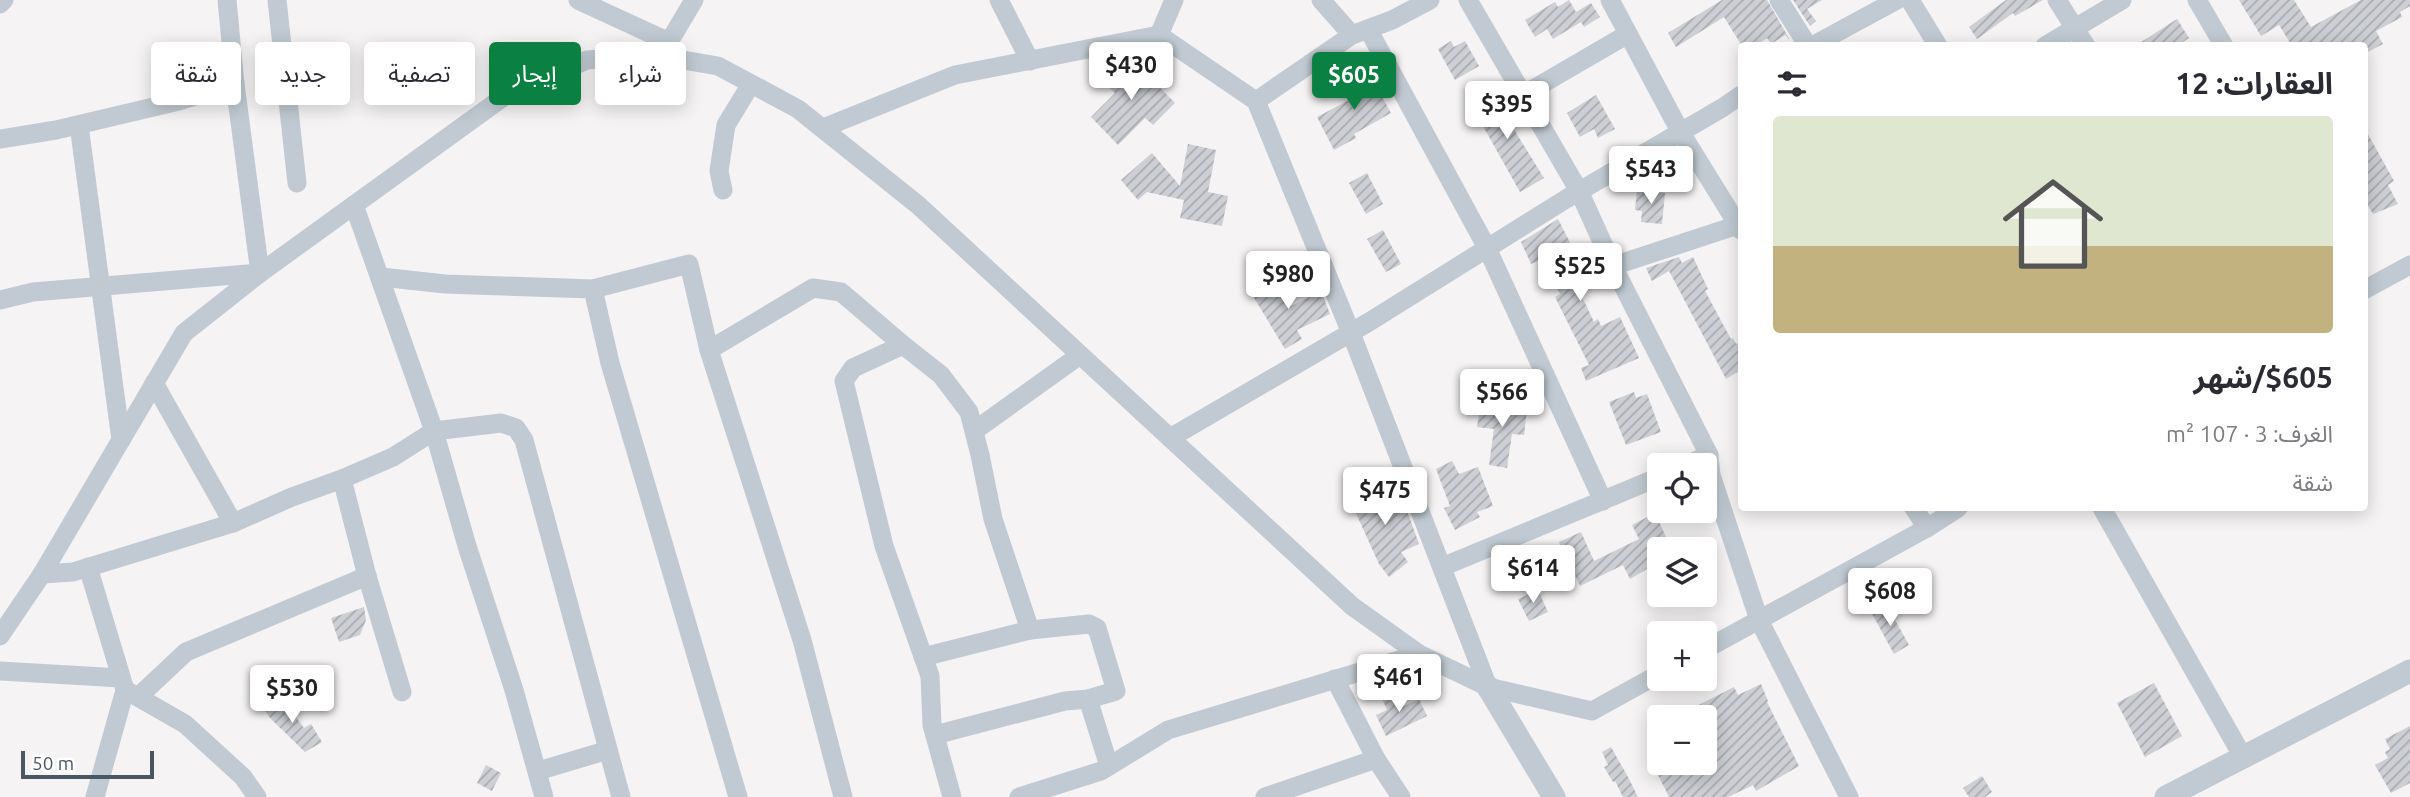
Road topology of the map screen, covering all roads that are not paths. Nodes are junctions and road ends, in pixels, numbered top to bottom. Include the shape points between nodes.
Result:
1 (4, 0) edge
2 (227, 0) edge
3 (277, 0) edge
4 (578, 0) edge
5 (694, 0) edge
6 (999, 0) edge
7 (1174, 0) edge
8 (1321, 0) edge
9 (1430, 0) edge
10 (1468, 0) edge
11 (1610, 0) edge
12 (1779, 0) edge
13 (1897, 0) edge
14 (1910, 0) edge
15 (2057, 0) edge
16 (2122, 0) edge
17 (2197, 0) edge
18 (0, 4) edge
19 (2075, 26) junction
20 (1360, 32) junction
21 (1628, 34) junction
22 (1159, 35) junction
23 (231, 42) edge
24 (669, 42) joint
25 (1807, 42) edge
26 (1818, 42) edge
27 (1936, 42) edge
28 (2051, 42) edge
29 (2083, 42) edge
30 (2222, 42) edge
31 (595, 59) edge
32 (686, 60) edge
33 (1030, 61) junction
34 (751, 84) junction
35 (1523, 95) junction
36 (1738, 97) edge
37 (1256, 101) junction
38 (162, 105) edge
39 (238, 105) edge
40 (79, 125) junction
41 (823, 128) junction
42 (1681, 132) junction
43 (0, 139) edge
44 (297, 183) dead end
45 (723, 190) dead end
46 (1579, 191) junction
47 (354, 205) junction
48 (1738, 224) edge
49 (1738, 228) edge
50 (1488, 248) junction
51 (2410, 265) edge
52 (1614, 266) junction
53 (260, 274) junction
54 (381, 277) junction
55 (2368, 285) edge
56 (101, 286) junction
57 (593, 289) junction
58 (0, 300) edge
59 (1351, 332) junction
60 (903, 345) junction
61 (709, 350) junction
62 (1080, 355) junction
63 (154, 383) junction
64 (434, 431) junction
65 (974, 431) junction
66 (1170, 438) junction
67 (121, 440) junction
68 (1708, 453) edge
69 (342, 479) junction
70 (1647, 482) edge
71 (1717, 493) edge
72 (1603, 501) junction
73 (1916, 511) edge
74 (1953, 511) edge
75 (2104, 511) edge
76 (233, 523) junction
77 (1927, 528) junction
78 (88, 567) junction
79 (1442, 567) junction
80 (42, 574) junction
81 (366, 576) junction
82 (1759, 620) junction
83 (1030, 630) junction
84 (0, 636) edge
85 (1717, 643) edge
86 (1419, 654) junction
87 (923, 657) junction
88 (0, 671) edge
89 (2410, 671) edge
90 (1335, 679) junction
91 (1647, 681) edge
92 (1488, 687) junction
93 (128, 688) junction
94 (402, 692) dead end
95 (1088, 699) junction
96 (935, 735) junction
97 (608, 750) junction
98 (2243, 757) junction
99 (1376, 759) junction
100 (1110, 766) junction
101 (538, 771) junction
102 (243, 777) junction
103 (2179, 794) edge
104 (95, 797) edge
105 (238, 797) edge
106 (257, 797) edge
107 (544, 797) edge
108 (621, 797) edge
109 (738, 797) edge
110 (844, 797) edge
111 (952, 797) edge
112 (1019, 797) edge
113 (1265, 797) edge
114 (1401, 797) edge
115 (1554, 797) edge
116 (1849, 797) edge

1 - 18 street
2 - 23 street
3 - 44 street
4 - 24 street
5 - 24 street
6 - 33 street
7 - 22 street
8 - 20 street
9 - 20 street
10 - 35 street
11 - 21 street
12 - 25 street
13 - 26 street
14 - 27 street
15 - 19 street
16 - 19 street
17 - 30 street
19 - 28 street
19 - 29 street
20 - 37 street
20 - 50 street
21 - 35 street
21 - 42 street
22 - 33 street
22 - 37 street
31 - 47 street via 509,93
32 - 34 street via 718,66
33 - 41 street via 955,75
34 - 41 street
34 - 45 street via 726,125 719,171
35 - 46 street
36 - 42 street
37 - 59 street
38 - 40 street
39 - 53 street
40 - 43 street
40 - 56 street
41 - 62 street via 918,205
42 - 46 street
42 - 48 street
46 - 50 street
46 - 52 street
47 - 53 street
47 - 54 street
49 - 52 street
50 - 59 street
50 - 72 street
51 - 55 street
52 - 68 street
53 - 56 street
53 - 63 street via 184,333
54 - 57 street
54 - 64 street
56 - 58 street
56 - 67 street
57 - 61 street via 689,264
57 - 109 street via 610,363
59 - 66 street
59 - 79 street
60 - 61 street via 841,292 813,288
60 - 65 street via 941,375 969,412
60 - 87 street via 853,368 844,381 884,546
61 - 110 street via 802,640
62 - 65 street
62 - 66 street
63 - 67 street
63 - 76 street
64 - 69 street via 393,457
64 - 97 street via 501,423 516,428 524,440
64 - 101 street
65 - 83 street via 993,519
66 - 86 street via 1352,606
67 - 80 street
69 - 76 street
69 - 81 street
70 - 72 street
71 - 82 street
72 - 79 street
73 - 77 street
74 - 77 street
75 - 98 street
76 - 78 street
77 - 82 street
78 - 80 street
78 - 93 street
79 - 92 street
80 - 84 street
81 - 93 street via 186,652
81 - 94 street
82 - 85 street
82 - 116 street
83 - 87 street
83 - 95 street via 1089,624 1097,628 1116,691
86 - 90 street
86 - 92 street
87 - 96 street via 930,676
88 - 93 street
89 - 98 street
90 - 99 street
90 - 100 street via 1168,730
91 - 92 street via 1592,711
92 - 115 street
93 - 102 street via 185,724
93 - 104 street
95 - 96 street
95 - 100 street
96 - 111 street
97 - 101 street
97 - 108 street
98 - 103 street
99 - 113 street
99 - 114 street
100 - 112 street
101 - 107 street
102 - 105 street
102 - 106 street

